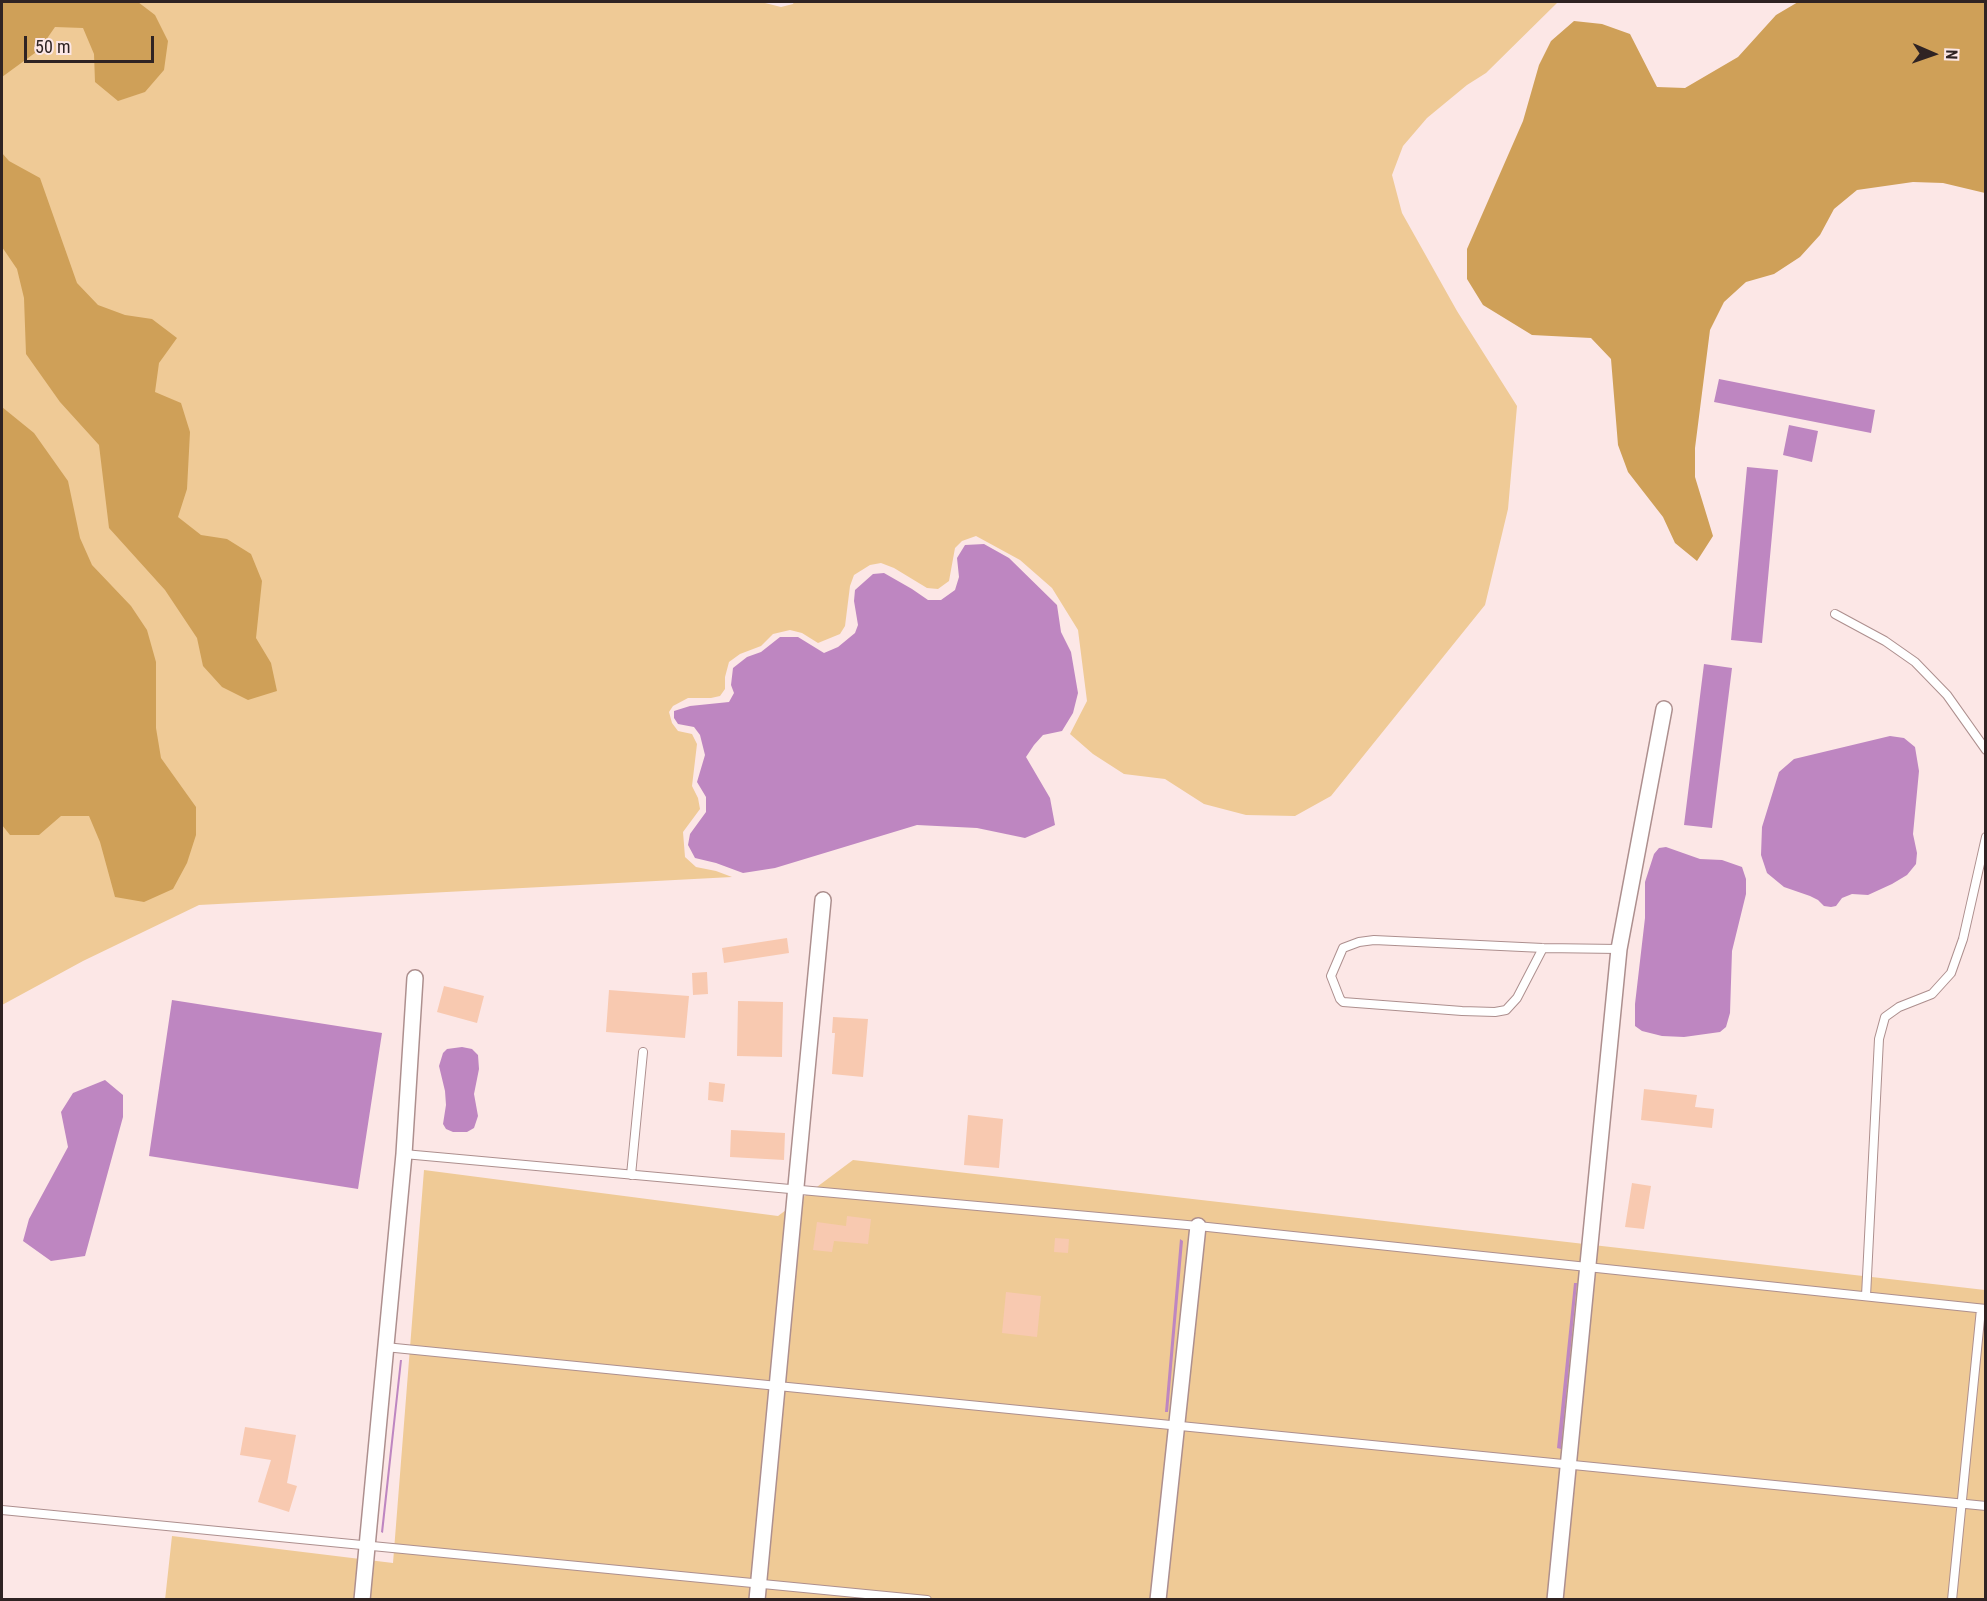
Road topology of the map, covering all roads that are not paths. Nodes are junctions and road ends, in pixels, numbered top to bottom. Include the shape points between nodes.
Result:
1 (1835, 614) dead end
2 (1664, 709) dead end
3 (1986, 750) edge
4 (1986, 837) edge
5 (823, 900) dead end
6 (1543, 948) junction
7 (1619, 949) junction
8 (415, 978) dead end
9 (643, 1053) dead end
10 (404, 1154) junction
11 (631, 1175) junction
12 (796, 1189) junction
13 (1198, 1226) junction
14 (1589, 1267) junction
15 (1866, 1296) junction
16 (1983, 1309) edge
17 (386, 1347) junction
18 (777, 1385) junction
19 (1177, 1424) junction
20 (1569, 1464) junction
21 (1962, 1504) junction
22 (1986, 1506) edge
23 (2, 1510) edge
24 (367, 1545) junction
25 (759, 1583) junction
26 (362, 1599) edge
27 (757, 1599) edge
28 (927, 1599) edge
29 (1158, 1599) edge
30 (1555, 1599) edge
31 (1952, 1599) edge

1 - 3 lane via 1915,662 1947,695
2 - 7 street
4 - 15 lane via 1963,939 1951,973 1932,994 1885,1017 1882,1028
5 - 12 street
6 - 6 lane via 1374,940 1343,948 1331,976 1343,1002 1495,1012 1506,1010 1517,998
6 - 7 lane
7 - 14 street
8 - 10 street
9 - 11 lane
10 - 11 lane
10 - 17 street
11 - 12 lane
12 - 13 lane
12 - 18 street
13 - 14 lane
13 - 19 street
14 - 15 lane
14 - 20 street
15 - 16 lane
16 - 21 lane
17 - 18 lane
17 - 24 street
18 - 19 lane
18 - 25 street
19 - 20 lane
19 - 29 street
20 - 21 lane
20 - 30 street
21 - 22 lane
21 - 31 lane
23 - 24 lane
24 - 25 lane
24 - 26 street
25 - 27 street
25 - 28 lane

